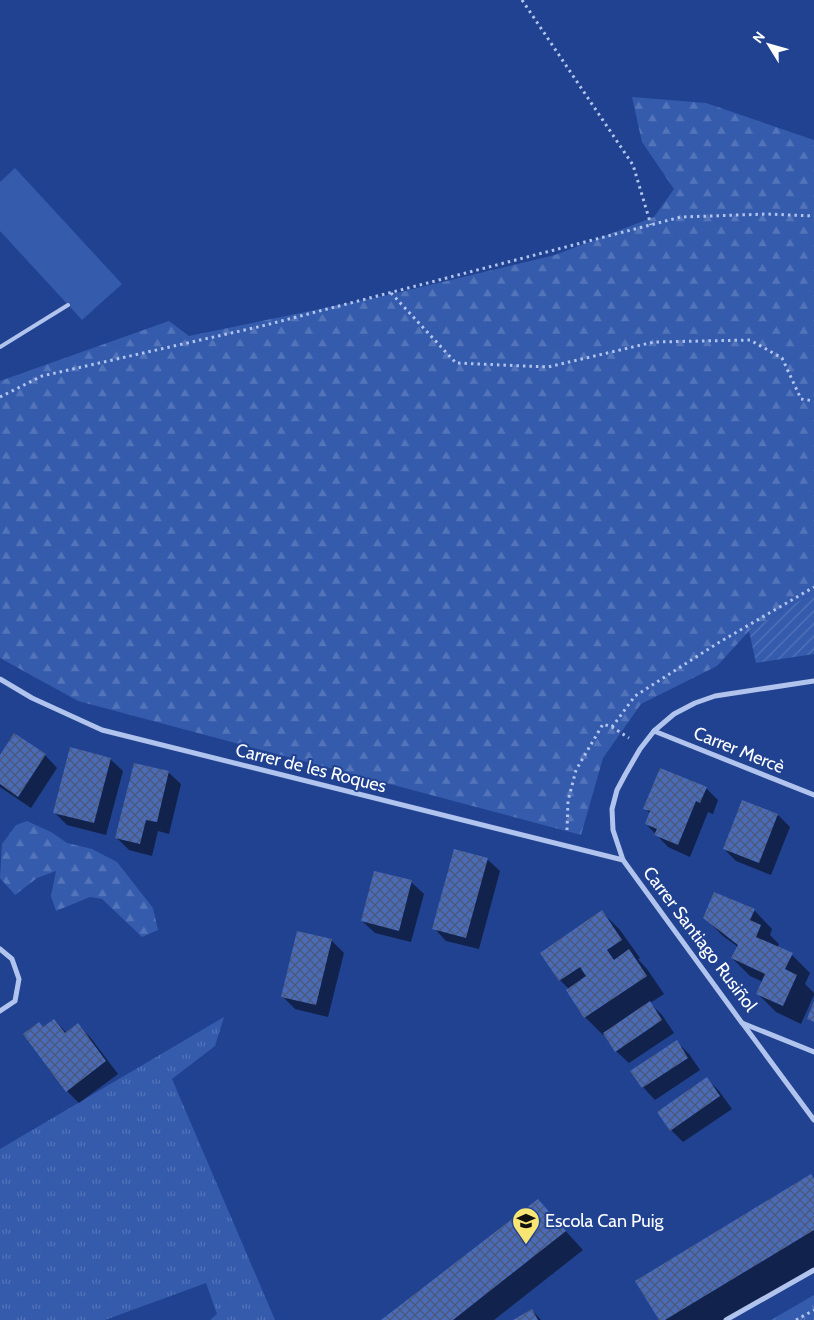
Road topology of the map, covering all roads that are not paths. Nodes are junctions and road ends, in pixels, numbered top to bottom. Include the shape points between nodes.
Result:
1 (68, 305) dead end
2 (0, 347) edge
3 (0, 679) edge
4 (814, 681) edge
5 (654, 730) junction
6 (814, 795) edge
7 (623, 860) junction
8 (0, 949) edge
9 (0, 1011) edge
10 (742, 1023) junction
11 (814, 1052) edge
12 (814, 1120) edge
13 (814, 1270) edge
14 (726, 1320) edge

1 - 2 lane
3 - 7 street, Carrer de les Roques via 32,698 102,730
4 - 5 street, Carrer Santiago Rusiñol via 715,696 674,714
5 - 6 street, Carrer Mercè
5 - 7 street, Carrer Santiago Rusiñol via 617,790 612,809 613,830
7 - 10 street, Carrer Santiago Rusiñol
8 - 9 street via 12,959 20,979 15,1000
10 - 11 street, Carrer Santiago Rusiñol
10 - 12 street
13 - 14 street

